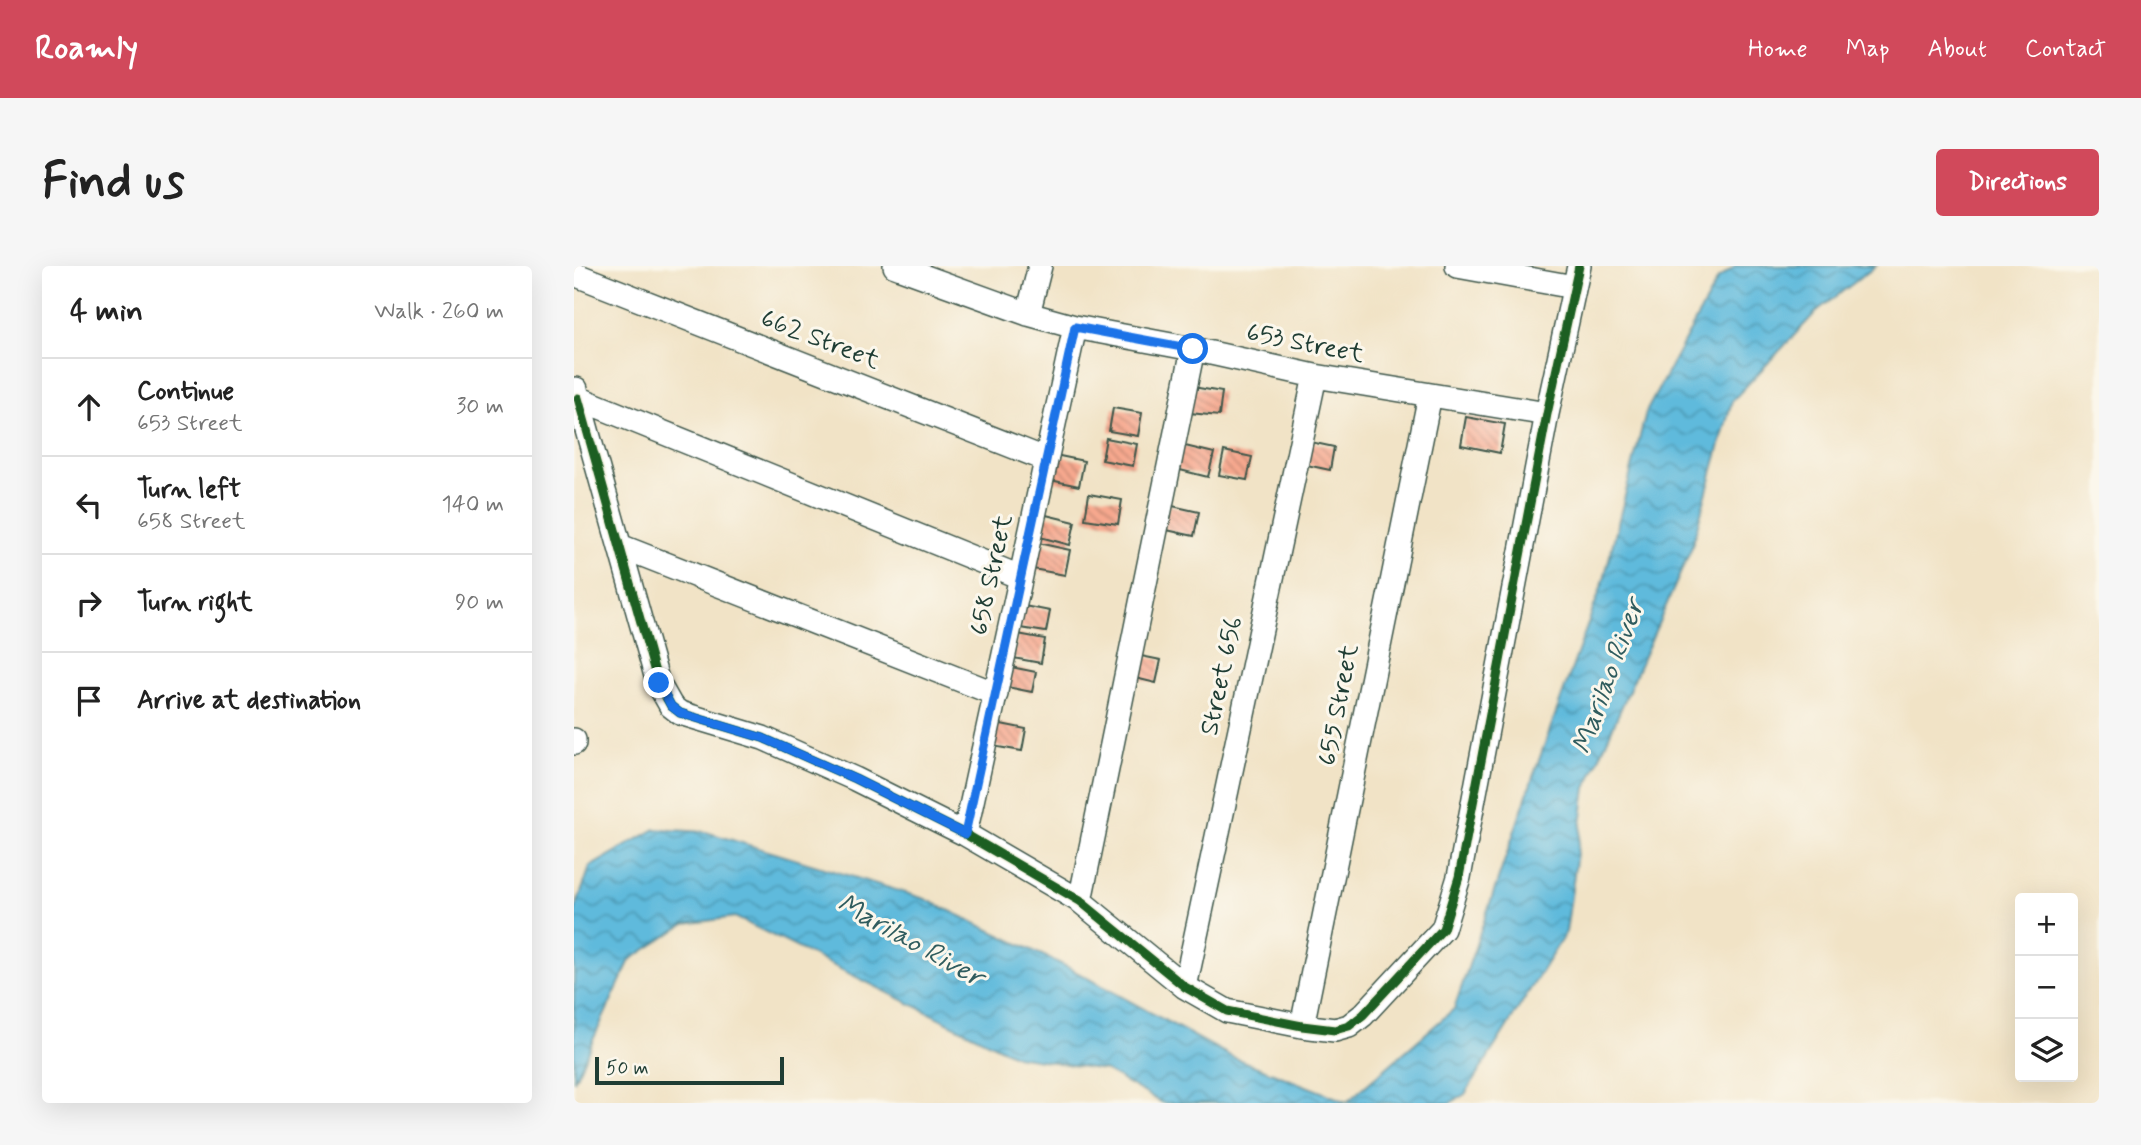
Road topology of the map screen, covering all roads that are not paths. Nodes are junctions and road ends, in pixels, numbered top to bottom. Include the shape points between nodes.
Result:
1 (895, 266) edge
2 (1040, 266) edge
3 (1457, 266) edge
4 (574, 274) edge
5 (1577, 276) edge
6 (1028, 314) junction
7 (1075, 327) junction
8 (1193, 349) junction
9 (1315, 376) junction
10 (576, 390) edge
11 (1430, 395) junction
12 (1547, 414) junction
13 (1045, 459) junction
14 (620, 546) junction
15 (1020, 577) junction
16 (996, 694) junction
17 (965, 834) junction
18 (1080, 901) junction
19 (1185, 987) junction
20 (1302, 1026) junction

1 - 6 street, 653 Street
2 - 6 street
3 - 5 street
4 - 13 street, 662 Street
5 - 12 street
6 - 7 street, 653 Street
7 - 8 street, 653 Street
7 - 13 street, 658 Street
8 - 9 street, 653 Street
8 - 18 street
9 - 11 street, 653 Street
9 - 19 street, Street 656
10 - 14 street
10 - 15 street
11 - 12 street, 653 Street
11 - 20 street, 655 Street
12 - 20 street via 1459,877 1443,929 1349,1026 1335,1030
13 - 15 street, 658 Street
14 - 16 street
14 - 17 street via 659,683 671,706 680,713 763,738
15 - 16 street, 658 Street
16 - 17 street, 658 Street
17 - 18 street
18 - 19 street
19 - 20 street via 1227,1011

